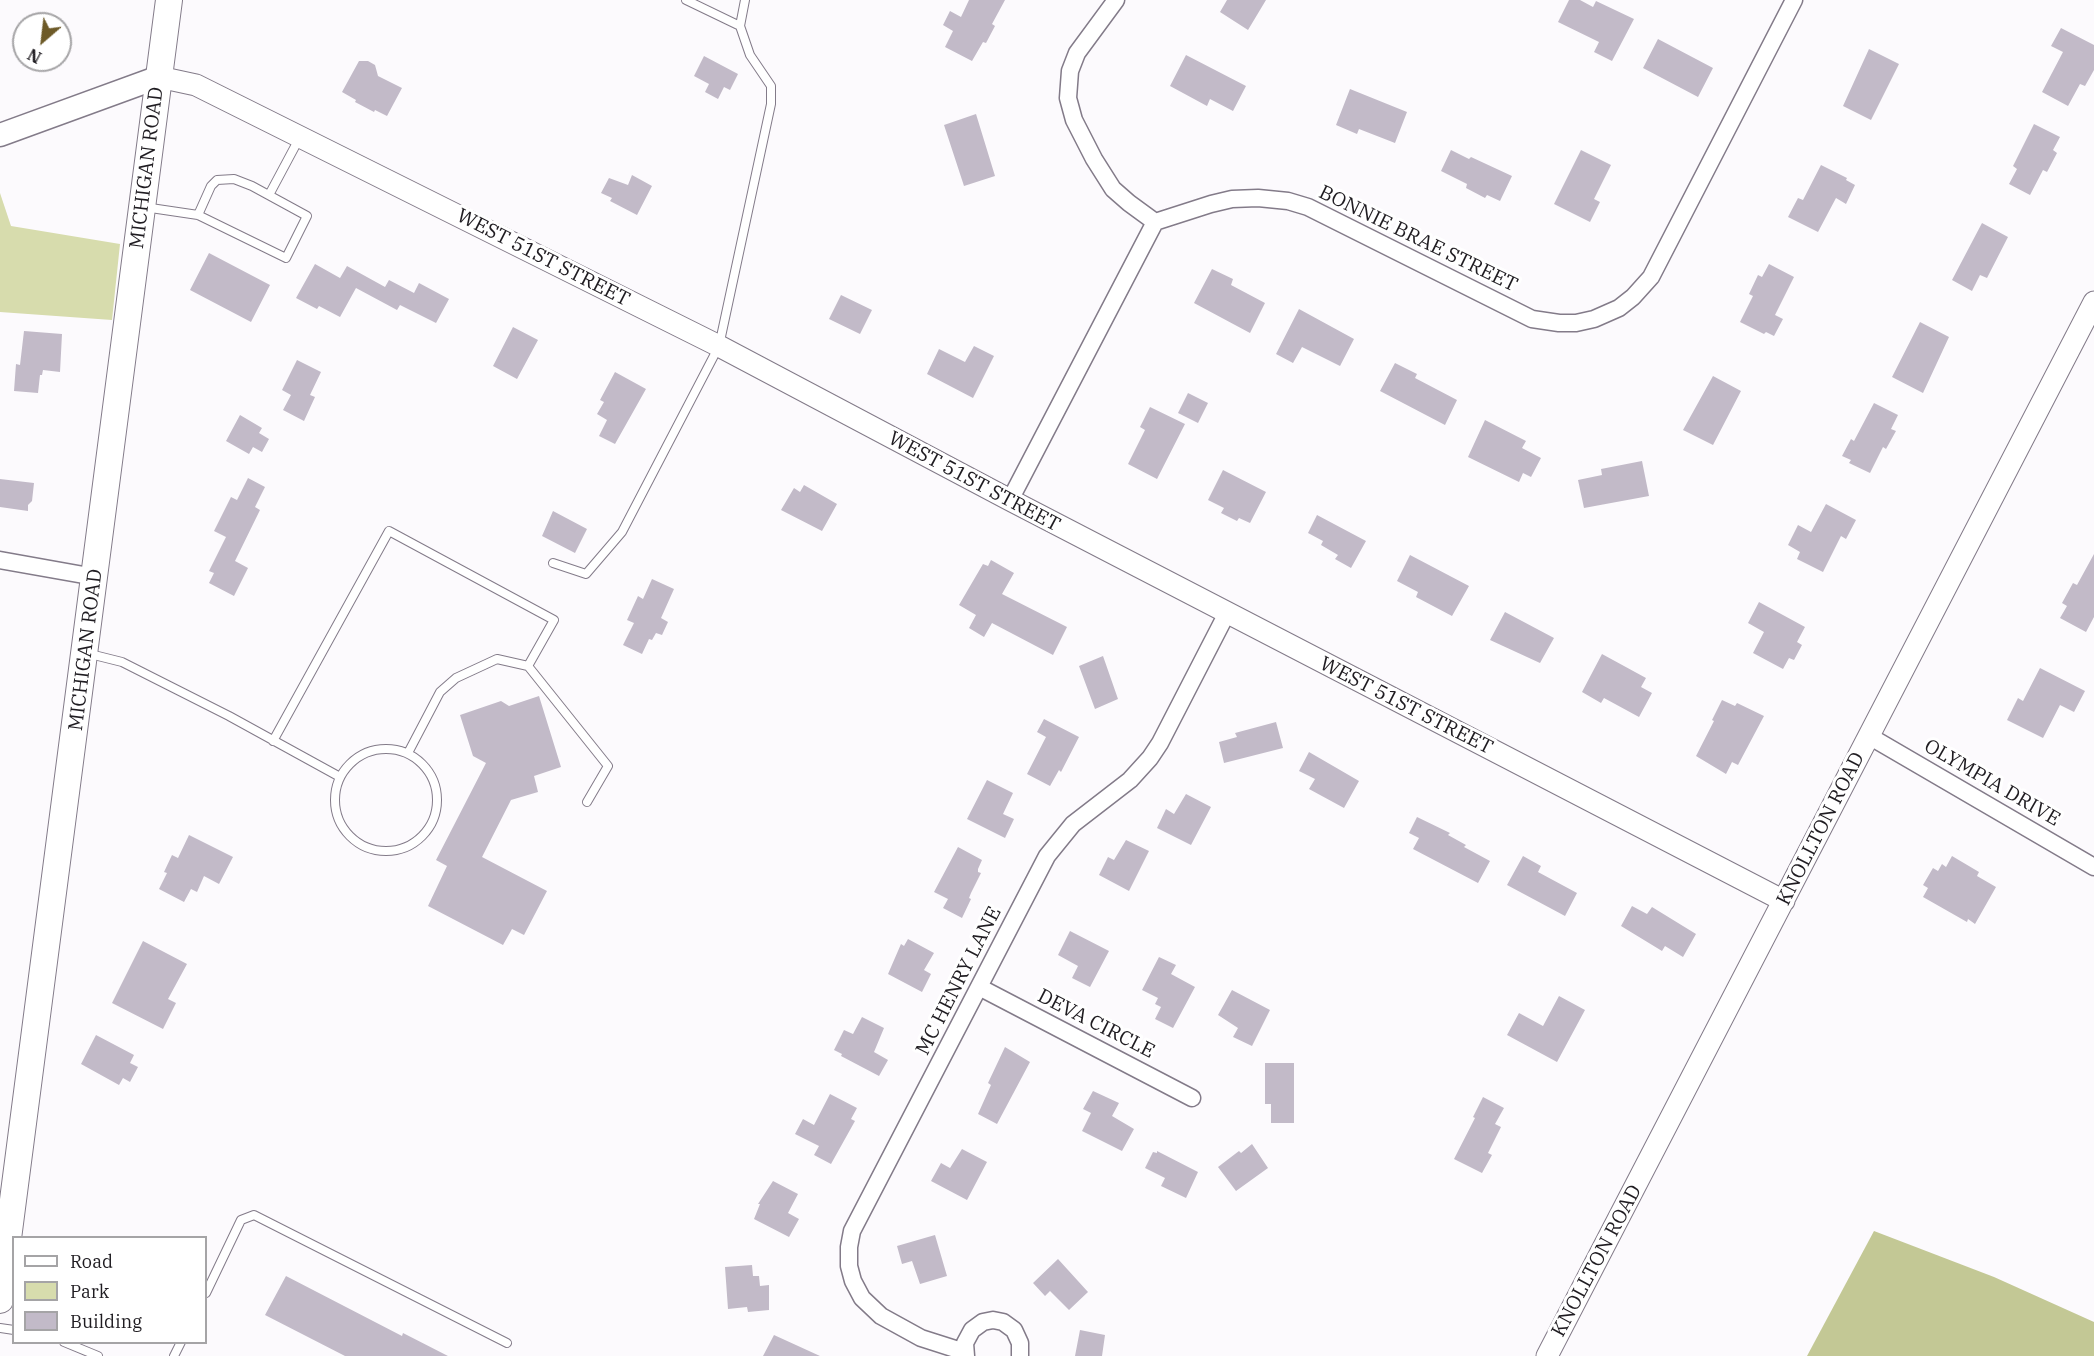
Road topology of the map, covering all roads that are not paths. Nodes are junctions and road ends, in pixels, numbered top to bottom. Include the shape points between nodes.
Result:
1 (170, 0) edge
2 (686, 0) edge
3 (745, 0) edge
4 (1116, 0) edge
5 (1790, 2) edge
6 (740, 26) junction
7 (159, 76) junction
8 (0, 135) edge
9 (300, 137) junction
10 (269, 195) junction
11 (142, 207) junction
12 (198, 215) junction
13 (1155, 222) junction
14 (2094, 302) edge
15 (719, 346) junction
16 (1010, 500) junction
17 (0, 560) edge
18 (553, 563) dead end
19 (95, 577) junction
20 (1227, 613) junction
21 (85, 653) junction
22 (528, 666) junction
23 (1869, 736) junction
24 (273, 741) junction
25 (408, 753) junction
26 (340, 777) junction
27 (587, 802) dead end
28 (2094, 867) edge
29 (1784, 901) junction
30 (979, 987) junction
31 (1192, 1098) dead end
32 (207, 1291) edge
33 (0, 1300) edge
34 (507, 1343) dead end
35 (69, 1344) edge
36 (965, 1354) edge
37 (98, 1356) edge
38 (1020, 1356) edge
39 (1547, 1356) edge

1 - 7 main road, MICHIGAN ROAD
2 - 6 lane
3 - 6 lane
4 - 13 street via 1074,58 1068,99 1074,120 1113,189
5 - 13 street, BONNIE BRAE STREET via 1651,277 1619,308 1594,319 1576,323 1532,319 1323,213 1288,201 1232,199
6 - 15 lane via 750,55 771,86 771,104
7 - 8 main road
7 - 9 street, WEST 51ST STREET via 196,85
7 - 11 main road, MICHIGAN ROAD
9 - 10 lane
9 - 15 street, WEST 51ST STREET
10 - 12 lane via 234,179 217,180
10 - 12 lane via 307,216 286,258
11 - 12 lane
11 - 19 main road, MICHIGAN ROAD
13 - 16 street
14 - 23 street, KNOLLTON ROAD
15 - 16 street, WEST 51ST STREET
15 - 18 lane via 621,532 586,574
16 - 20 street, WEST 51ST STREET
17 - 19 street
19 - 21 main road, MICHIGAN ROAD
20 - 29 street, WEST 51ST STREET
20 - 30 street, MC HENRY LANE via 1150,758 1053,846
21 - 24 lane via 122,662
21 - 33 main road, MICHIGAN ROAD
22 - 24 lane via 554,620 389,531
22 - 25 lane via 497,659 456,678 440,692
22 - 27 lane via 608,766
23 - 28 street, OLYMPIA DRIVE
23 - 29 street, KNOLLTON ROAD
24 - 26 lane
25 - 26 lane via 384,749 362,754
25 - 26 lane via 432,777 437,794 430,827 403,849 369,849 342,827 335,811
29 - 39 street, KNOLLTON ROAD
30 - 31 street, DEVA CIRCLE
30 - 36 street, MC HENRY LANE via 856,1222 849,1247 853,1281 862,1298 881,1316 921,1338
32 - 34 lane via 241,1220 254,1215
35 - 37 lane
36 - 38 street, MC HENRY LANE via 966,1338 972,1329 993,1320 1014,1330

